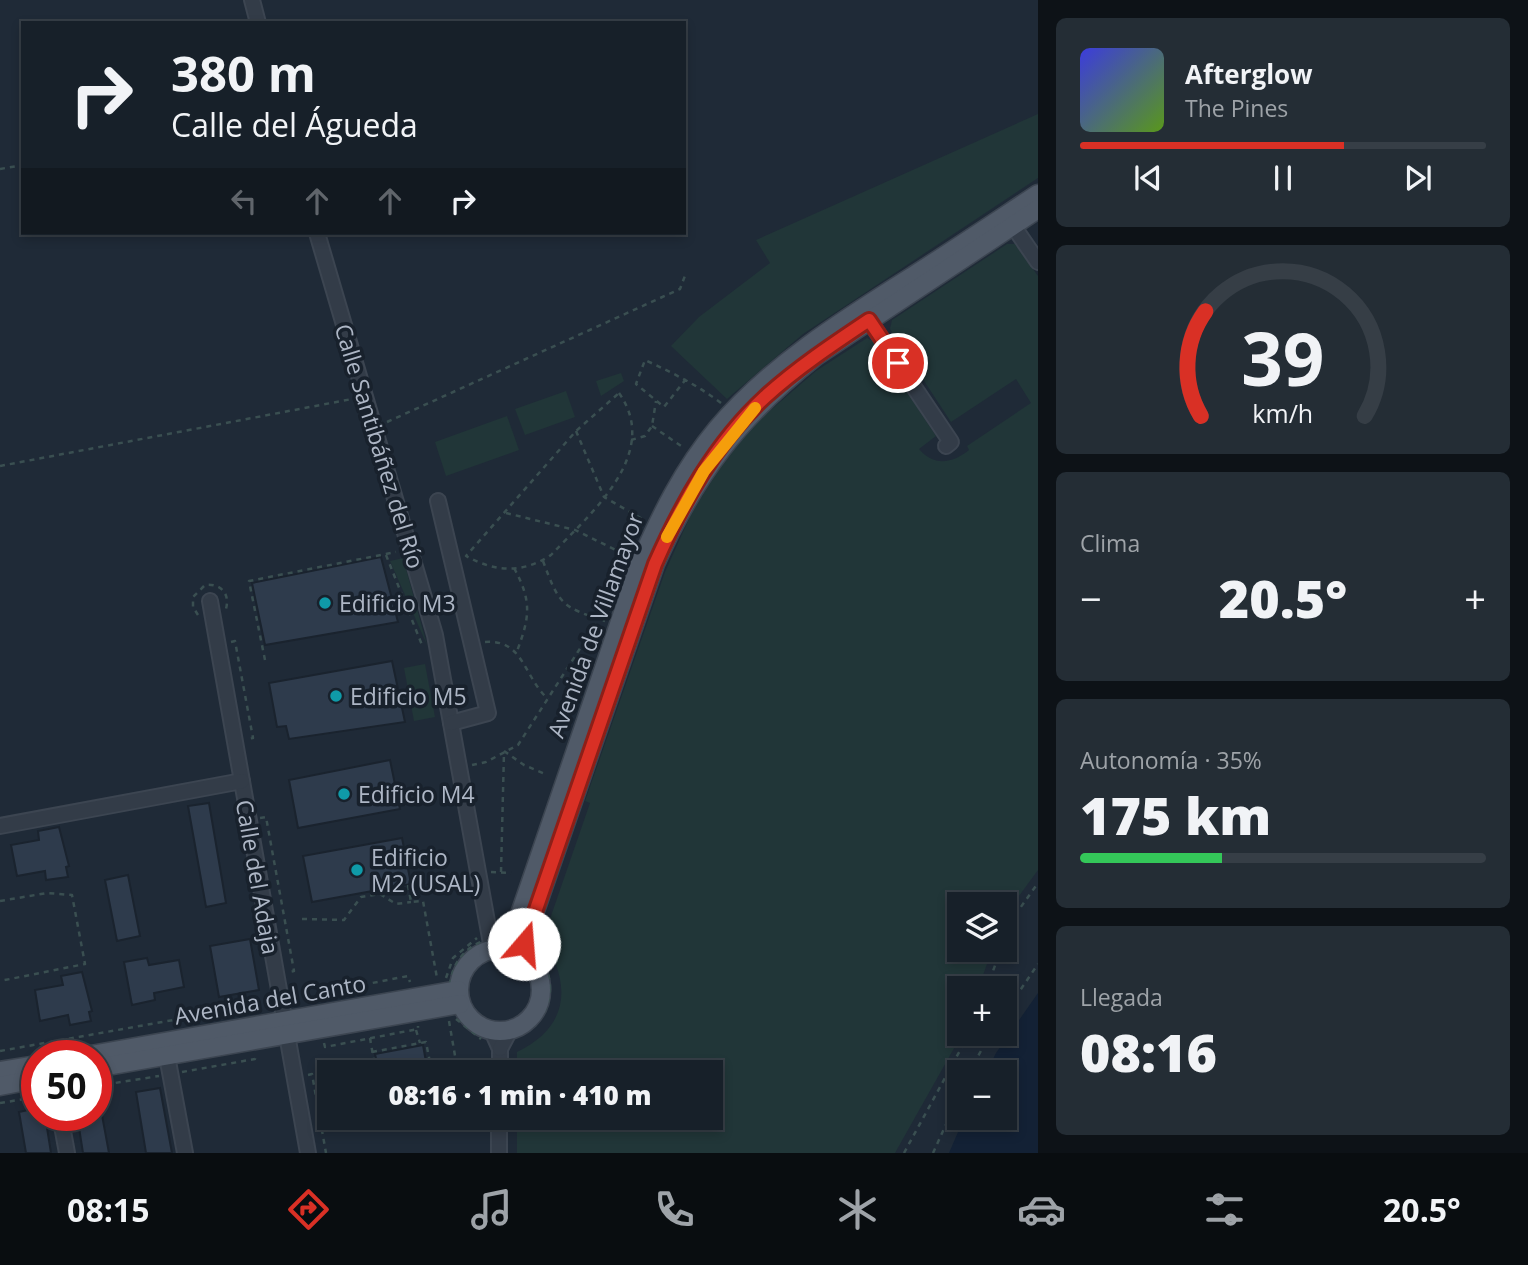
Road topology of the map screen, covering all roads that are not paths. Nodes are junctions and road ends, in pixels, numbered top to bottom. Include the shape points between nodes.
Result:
1 (253, 0) edge
2 (258, 21) edge
3 (1038, 194) edge
4 (1038, 209) edge
5 (1009, 220) junction
6 (318, 235) edge
7 (1038, 262) edge
8 (865, 314) junction
9 (946, 446) dead end
10 (438, 501) dead end
11 (210, 601) dead end
12 (451, 723) junction
13 (242, 781) junction
14 (0, 827) edge
15 (509, 941) junction
16 (451, 1000) junction
17 (285, 1028) junction
18 (499, 1038) junction
19 (112, 1052) edge
20 (167, 1056) junction
21 (500, 1060) edge
22 (112, 1065) edge
23 (21, 1068) edge
24 (0, 1071) edge
25 (21, 1082) edge
26 (0, 1086) edge
27 (499, 1130) edge
28 (63, 1131) edge
29 (67, 1153) edge
30 (185, 1153) edge
31 (308, 1153) edge
32 (499, 1153) edge

1 - 2 street
3 - 5 main road, Avenida de Villamayor
4 - 5 main road, Avenida de Villamayor
5 - 7 street
5 - 8 main road, Avenida de Villamayor
6 - 12 street, Calle Santibáñez del Río via 435,635
8 - 9 street via 951,442
8 - 15 main road, Avenida de Villamayor via 763,399 730,437 678,513
10 - 12 street via 488,713
11 - 13 street, Calle del Adaja
12 - 15 street, Calle Santibáñez del Río
13 - 14 street
13 - 17 street, Calle del Adaja
15 - 16 main road via 472,959
15 - 18 main road via 537,972 541,997 530,1018
16 - 17 main road, Avenida del Canto
16 - 18 main road
17 - 19 main road, Avenida del Canto
17 - 20 main road, Avenida del Canto
17 - 31 street, Calle del Adaja
18 - 21 street
20 - 22 main road, Avenida del Canto
20 - 30 street
23 - 24 main road
25 - 26 main road
27 - 32 street
28 - 29 street

